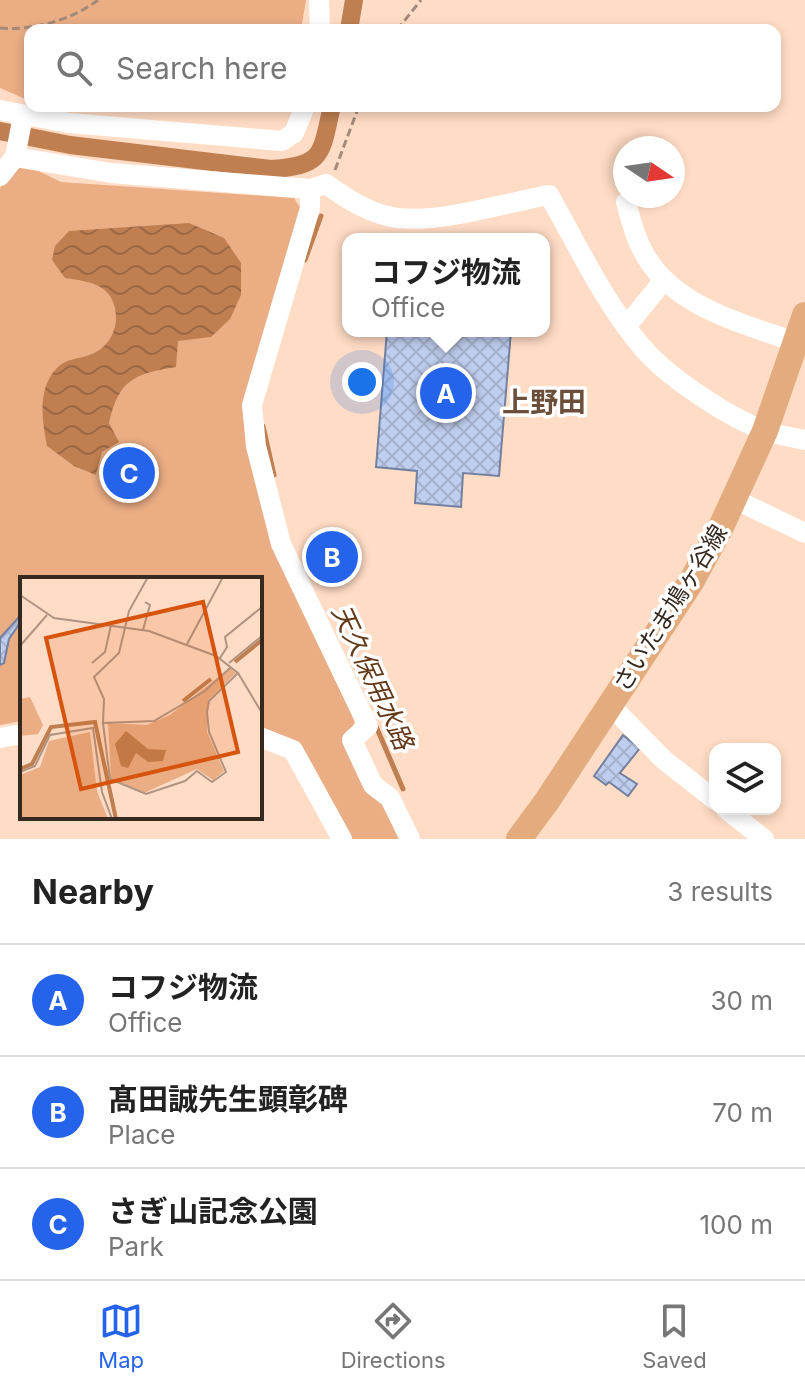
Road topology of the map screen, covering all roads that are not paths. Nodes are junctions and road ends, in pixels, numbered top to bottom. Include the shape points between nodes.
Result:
1 (319, 0) edge
2 (320, 24) edge
3 (0, 110) edge
4 (303, 112) edge
5 (22, 120) junction
6 (15, 155) junction
7 (0, 176) edge
8 (318, 187) junction
9 (628, 208) edge
10 (664, 280) junction
11 (805, 315) edge
12 (626, 327) junction
13 (795, 342) junction
14 (765, 431) junction
15 (805, 440) edge
16 (734, 499) junction
17 (805, 533) edge
18 (610, 705) junction
19 (20, 734) edge
20 (0, 738) edge
21 (262, 738) edge
22 (709, 795) edge
23 (734, 815) edge
24 (342, 839) edge
25 (410, 839) edge
26 (519, 839) edge
27 (764, 839) edge

1 - 2 street
3 - 5 street
4 - 5 street via 294,133 282,141
5 - 6 street
6 - 7 street
6 - 8 street via 111,173
8 - 12 street via 396,217 428,219 549,195
8 - 25 street via 252,405 256,446 281,544 368,726 352,740 373,785 390,798
9 - 10 street via 639,245
10 - 12 street
10 - 13 street via 709,311
11 - 13 main road, さいたま鳩ヶ谷線
12 - 14 street via 675,377 737,419
13 - 14 main road, さいたま鳩ヶ谷線
14 - 15 street
14 - 16 main road, さいたま鳩ヶ谷線
16 - 17 street
16 - 18 main road, さいたま鳩ヶ谷線 via 691,582
18 - 22 street via 664,760
18 - 26 main road, さいたま鳩ヶ谷線
19 - 20 street
21 - 24 street via 293,750
23 - 27 street

